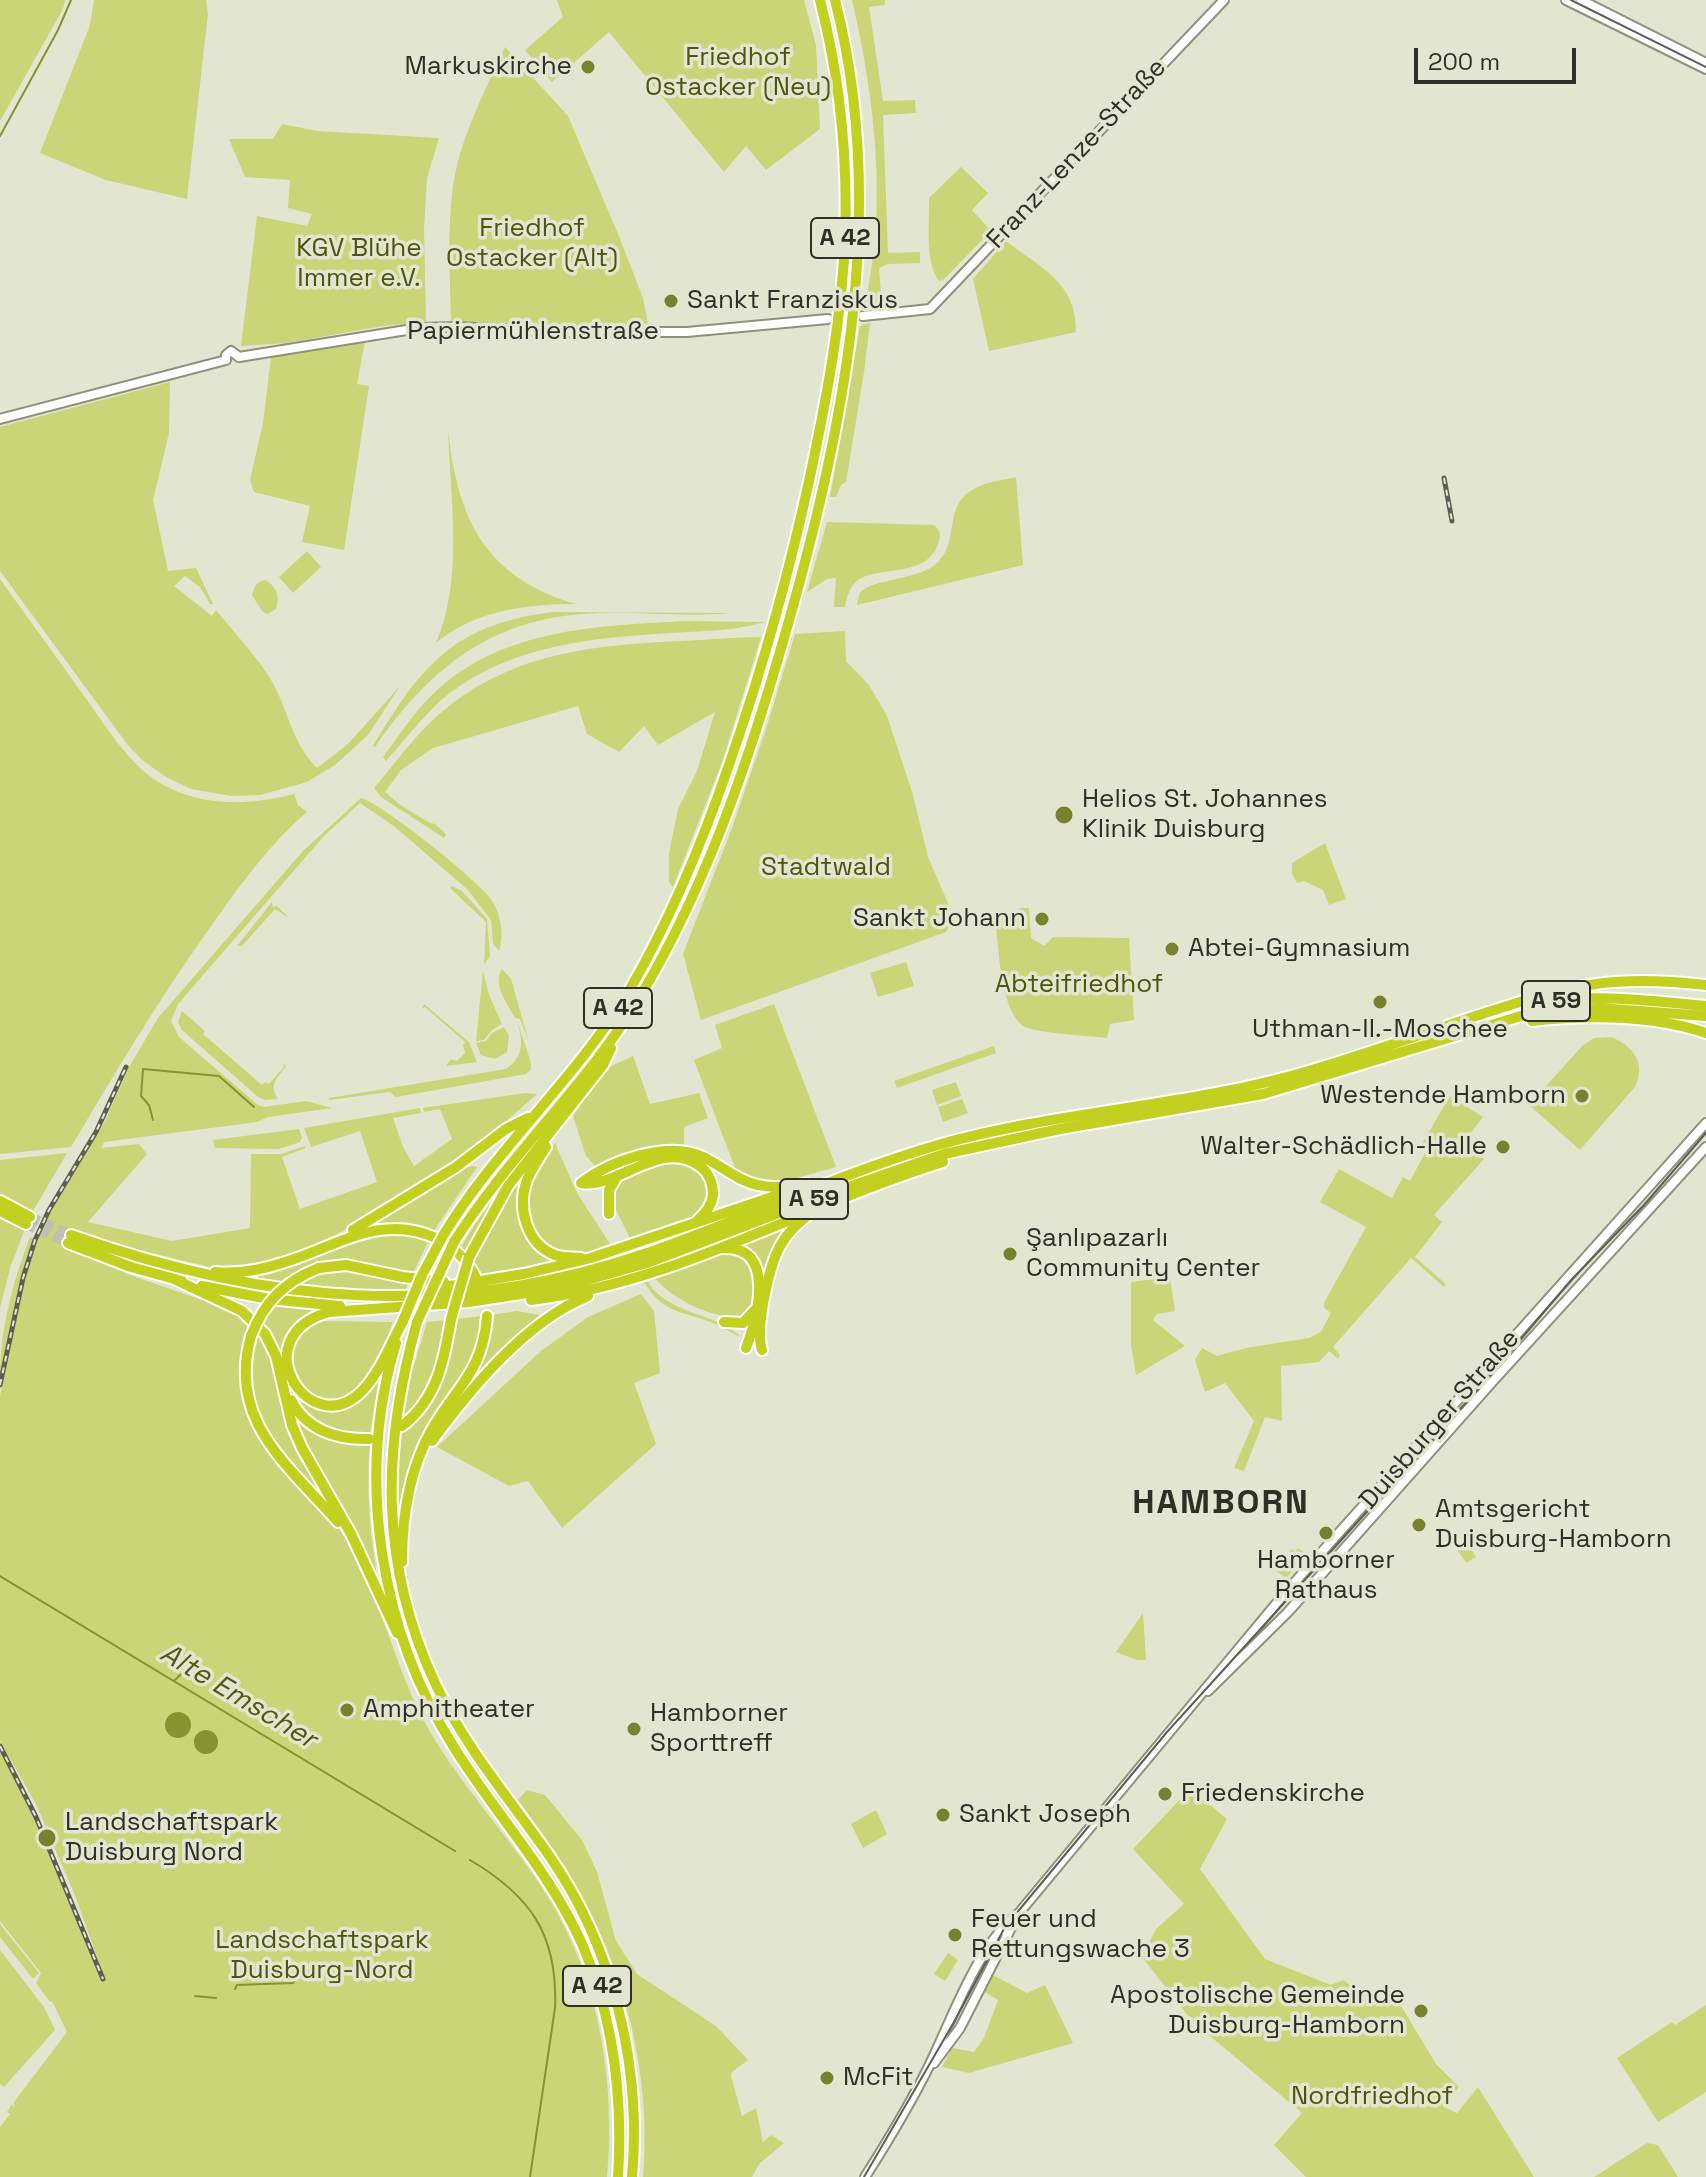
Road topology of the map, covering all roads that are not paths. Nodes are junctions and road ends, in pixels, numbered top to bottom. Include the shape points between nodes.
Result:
1 (820, 0) edge
2 (835, 0) edge
3 (1224, 0) edge
4 (1566, 0) edge
5 (1581, 0) edge
6 (1705, 65) edge
7 (863, 316) dead end
8 (828, 319) dead end
9 (0, 419) edge
10 (1706, 985) edge
11 (1706, 1006) edge
12 (1706, 1016) edge
13 (1475, 1017) junction
14 (1483, 1026) junction
15 (618, 1031) junction
16 (1706, 1033) edge
17 (536, 1112) junction
18 (1706, 1123) edge
19 (550, 1138) junction
20 (985, 1144) junction
21 (1706, 1147) edge
22 (900, 1157) junction
23 (619, 1174) junction
24 (807, 1184) junction
25 (0, 1201) edge
26 (824, 1205) junction
27 (0, 1211) edge
28 (609, 1214) dead end
29 (686, 1228) junction
30 (69, 1239) tunnel mouth
31 (334, 1242) junction
32 (716, 1248) junction
33 (641, 1254) junction
34 (591, 1258) junction
35 (623, 1266) junction
36 (178, 1275) junction
37 (471, 1279) junction
38 (609, 1286) junction
39 (389, 1302) junction
40 (469, 1302) junction
41 (756, 1308) junction
42 (487, 1316) dead end
43 (403, 1321) junction
44 (724, 1322) dead end
45 (759, 1337) junction
46 (762, 1350) dead end
47 (283, 1384) junction
48 (402, 1426) dead end
49 (369, 1439) dead end
50 (414, 1471) junction
51 (358, 1549) junction
52 (401, 1585) junction
53 (407, 1651) junction
54 (1179, 1720) junction
55 (1019, 1913) junction
56 (926, 2073) junction
57 (618, 2177) edge
58 (632, 2177) edge
59 (865, 2177) edge

1 - 17 highway, A 42 via 842,124 845,241 825,399 802,515 760,672 679,896 614,1014
2 - 15 highway, A 42 via 857,123 859,242 847,356 828,460 796,597 723,825 693,900
3 - 7 main road, Franz-Lenze-Straße via 930,309
4 - 6 main road
5 - 6 main road
8 - 9 main road, Papiermühlenstraße via 687,332 400,330 239,357 232,364 226,360
10 - 13 highway via 1599,984
11 - 13 highway, A 59 via 1578,999
12 - 14 highway, A 59 via 1599,1008 1534,1014
13 - 22 highway, A 59 via 1261,1084 1008,1128
14 - 16 highway via 1612,1018
14 - 20 highway, A 59 via 1263,1094
15 - 19 highway via 603,1065
15 - 52 highway, A 42, bridge via 495,1181 454,1242 417,1322 403,1372 391,1459
17 - 31 highway
17 - 43 highway, A 42, bridge via 484,1174 444,1234
18 - 54 main road, Duisburger Straße via 1285,1593
19 - 34 highway via 527,1181 524,1220 546,1250
19 - 48 highway, bridge via 508,1186 469,1257 434,1388
20 - 26 highway
20 - 33 highway, A 59
21 - 54 main road, Duisburger Straße via 1288,1612
22 - 24 highway
22 - 33 highway, A 59
23 - 24 highway via 593,1185 581,1183 633,1159 671,1150 702,1156 754,1185
23 - 28 highway via 609,1190
23 - 29 highway via 671,1158 704,1169 712,1186 711,1203
24 - 29 highway
25 - 27 highway via 28,1221
26 - 32 highway
26 - 45 highway via 793,1228 774,1257
29 - 33 highway
30 - 36 highway, A 59 via 131,1267
31 - 36 highway via 281,1264
31 - 37 highway via 377,1229 413,1229 458,1253
32 - 38 highway
32 - 41 highway via 741,1250 757,1265
33 - 34 highway via 613,1251
33 - 35 highway, A 59
34 - 37 highway
35 - 39 highway, A 59
35 - 40 highway, A 59 via 559,1288
36 - 39 highway, A 59
36 - 47 highway via 259,1326
37 - 39 highway
37 - 51 highway, bridge via 403,1277 346,1265 319,1268 278,1292 251,1336 245,1380 254,1420 275,1453
38 - 40 highway via 540,1299
38 - 50 highway via 562,1308 520,1341 446,1423
39 - 40 highway, A 59
39 - 43 highway via 329,1312 296,1331 286,1357 292,1383 310,1400 346,1402 375,1373
41 - 44 highway via 743,1323
41 - 45 highway via 746,1348
42 - 50 highway via 471,1374 431,1432
43 - 53 highway, A 42 via 385,1392 376,1478 382,1555
45 - 46 highway
47 - 49 highway via 295,1408 315,1427 341,1438
47 - 51 highway via 302,1448
50 - 52 highway via 404,1509
51 - 53 highway
52 - 58 highway, A 42 via 435,1683 475,1754 586,1919 619,2011 630,2072
53 - 57 highway, A 42 via 456,1750 556,1892 595,1979 617,2073
54 - 55 main road, Duisburger Straße
55 - 56 main road, Duisburger Straße via 960,2028
55 - 56 main road, Duisburger Straße via 989,1947
56 - 59 main road, Duisburger Straße

